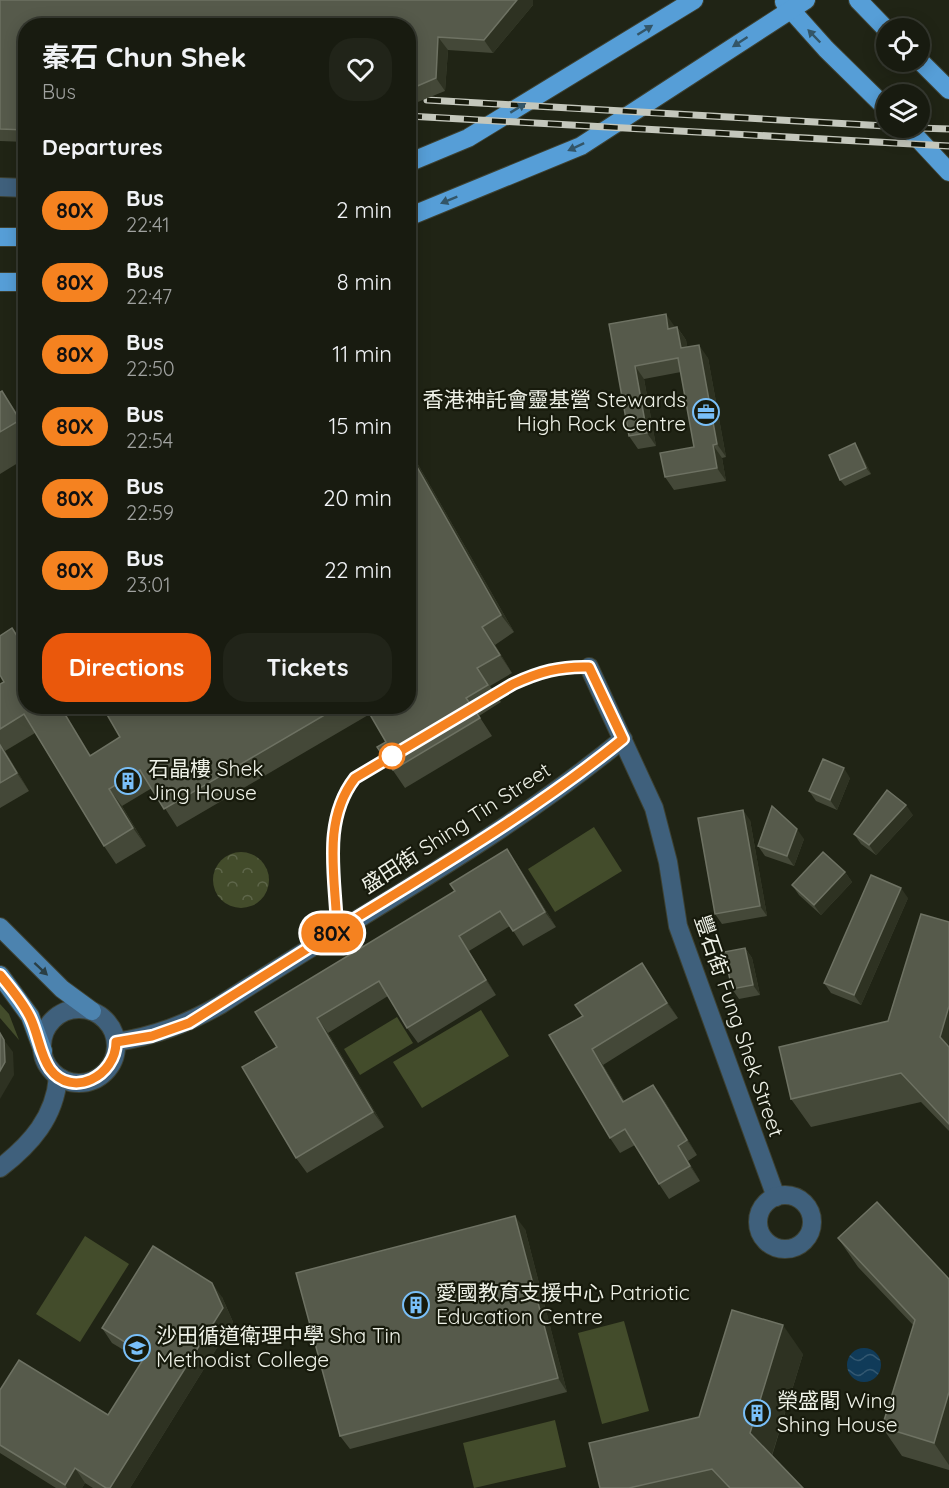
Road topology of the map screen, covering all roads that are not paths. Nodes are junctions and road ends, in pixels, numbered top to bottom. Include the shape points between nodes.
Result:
1 (694, 0) edge
2 (806, 0) edge
3 (858, 0) edge
4 (786, 5) edge
5 (876, 19) edge
6 (930, 71) edge
7 (949, 90) edge
8 (876, 98) edge
9 (917, 138) edge
10 (416, 160) edge
11 (949, 172) edge
12 (0, 187) edge
13 (18, 188) edge
14 (416, 214) edge
15 (0, 237) edge
16 (18, 237) edge
17 (0, 282) edge
18 (18, 282) edge
19 (589, 667) dead end
20 (623, 739) junction
21 (0, 927) edge
22 (0, 975) edge
23 (92, 1011) junction
24 (116, 1042) junction
25 (43, 1051) junction
26 (58, 1077) junction
27 (0, 1167) edge
28 (776, 1197) dead end

10 -> 1 main road via 468,138
2 - 4 main road
3 - 5 main road
8 -> 4 main road
4 -> 14 main road via 580,146
6 - 7 main road
9 - 11 main road
12 - 13 street
15 - 16 main road
17 - 18 main road
19 - 20 street, 豐石街 Fung Shek Street
20 - 24 street, 盛田街 Shing Tin Street via 573,780 492,834 220,1005 152,1036
20 - 28 street, 豐石街 Fung Shek Street via 654,808 678,926
21 -> 23 street via 62,989
22 - 25 street via 30,1016
23 - 24 street via 109,1023
23 - 25 street via 79,1009 58,1016 45,1033
24 - 26 street via 112,1063 102,1075 79,1082
25 - 26 street
26 - 27 street via 56,1098 38,1133

